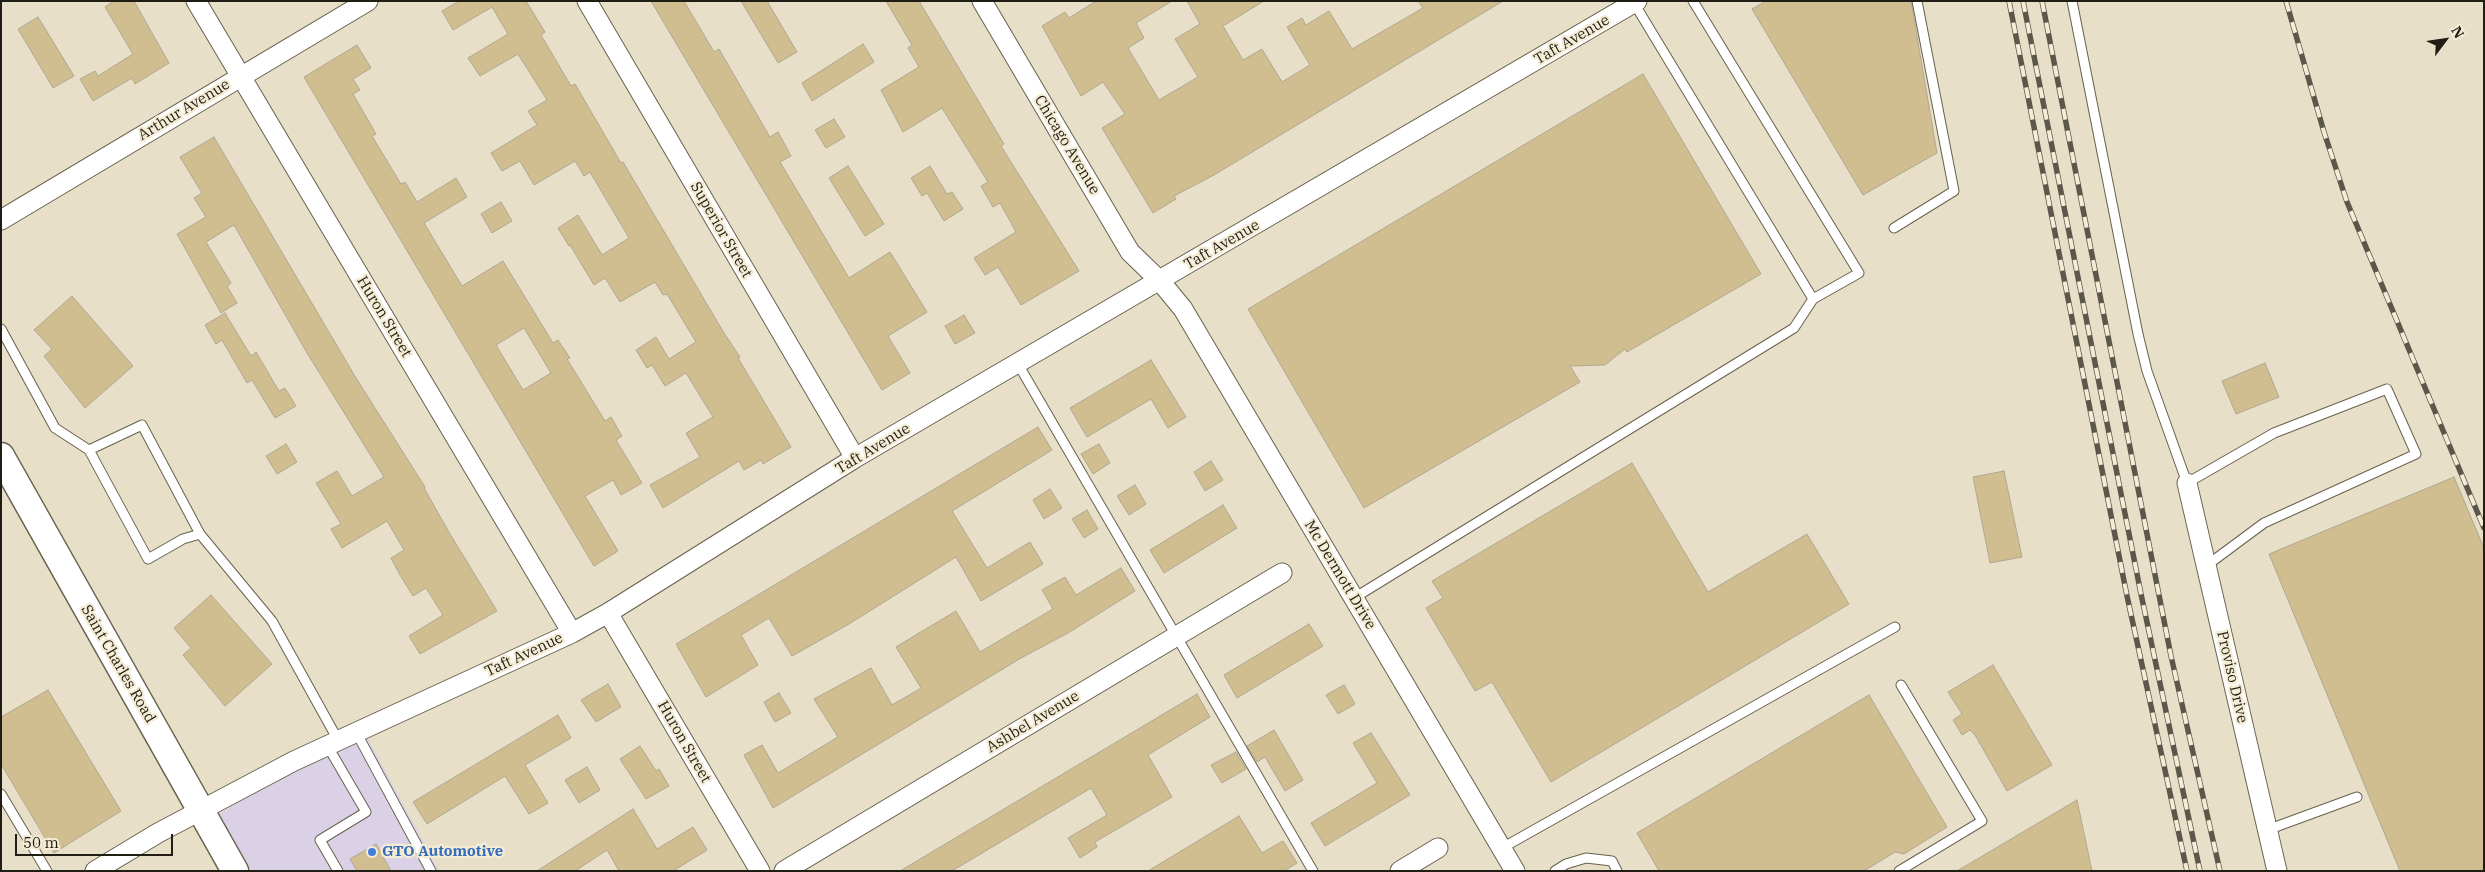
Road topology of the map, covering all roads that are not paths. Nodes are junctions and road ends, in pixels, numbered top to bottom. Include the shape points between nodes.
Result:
1 (196, 1) edge
2 (368, 1) edge
3 (587, 1) edge
4 (1694, 1) edge
5 (1917, 1) edge
6 (2072, 1) edge
7 (983, 2) edge
8 (1636, 2) edge
9 (242, 76) junction
10 (1, 220) edge
11 (1894, 228) dead end
12 (1160, 281) junction
13 (1813, 299) junction
14 (1, 329) edge
15 (1018, 364) junction
16 (89, 450) junction
17 (1, 456) edge
18 (855, 458) junction
19 (2187, 483) junction
20 (200, 534) junction
21 (2206, 566) junction
22 (1282, 573) dead end
23 (1354, 598) junction
24 (608, 613) junction
25 (1895, 628) dead end
26 (572, 633) junction
27 (1176, 637) junction
28 (1901, 685) dead end
29 (356, 732) junction
30 (332, 743) junction
31 (1, 794) edge
32 (2356, 796) dead end
33 (202, 810) junction
34 (2267, 830) junction
35 (1438, 848) dead end
36 (1502, 848) junction
37 (47, 871) edge
38 (95, 871) edge
39 (235, 871) edge
40 (338, 871) edge
41 (431, 871) edge
42 (760, 871) edge
43 (784, 871) edge
44 (1313, 871) edge
45 (1400, 871) edge
46 (1515, 871) edge
47 (1555, 871) edge
48 (1617, 871) edge
49 (1900, 871) edge
50 (2277, 871) edge

1 - 9 street, Huron Street
2 - 9 street, Arthur Avenue
3 - 18 street, Superior Street
4 - 13 lane via 1859,273
5 - 11 lane via 1954,191
6 - 19 lane via 2138,334 2147,371
7 - 12 street, Chicago Avenue via 1130,252
8 - 12 street, Taft Avenue
8 - 13 lane
9 - 10 street, Arthur Avenue
9 - 26 street, Huron Street
12 - 15 street, Taft Avenue
12 - 23 street, Mc Dermott Drive via 1183,308
13 - 23 lane via 1794,328
14 - 16 lane via 55,428
15 - 18 street, Taft Avenue
15 - 27 lane
16 - 20 lane via 148,559 183,539
16 - 20 lane via 142,425
17 - 33 main road, Saint Charles Road
18 - 24 street, Taft Avenue
19 - 21 street, Proviso Drive
19 - 21 lane via 2274,433 2387,390 2416,454 2264,523
20 - 30 lane via 272,621
21 - 34 street, Proviso Drive
22 - 27 street, Ashbel Avenue
23 - 36 street, Mc Dermott Drive
24 - 26 street, Taft Avenue
24 - 42 street, Huron Street
25 - 36 lane
26 - 29 street, Taft Avenue
27 - 43 street, Ashbel Avenue
27 - 44 lane
28 - 49 lane via 1982,821
29 - 30 street, Taft Avenue
29 - 41 lane
30 - 33 street, Taft Avenue
30 - 40 lane via 366,812 320,840
31 - 37 lane
32 - 34 lane
33 - 38 street, Taft Avenue
33 - 39 main road, Saint Charles Road
34 - 50 street, Proviso Drive
35 - 45 street
36 - 46 street, Mc Dermott Drive
47 - 48 lane via 1586,858 1612,861

